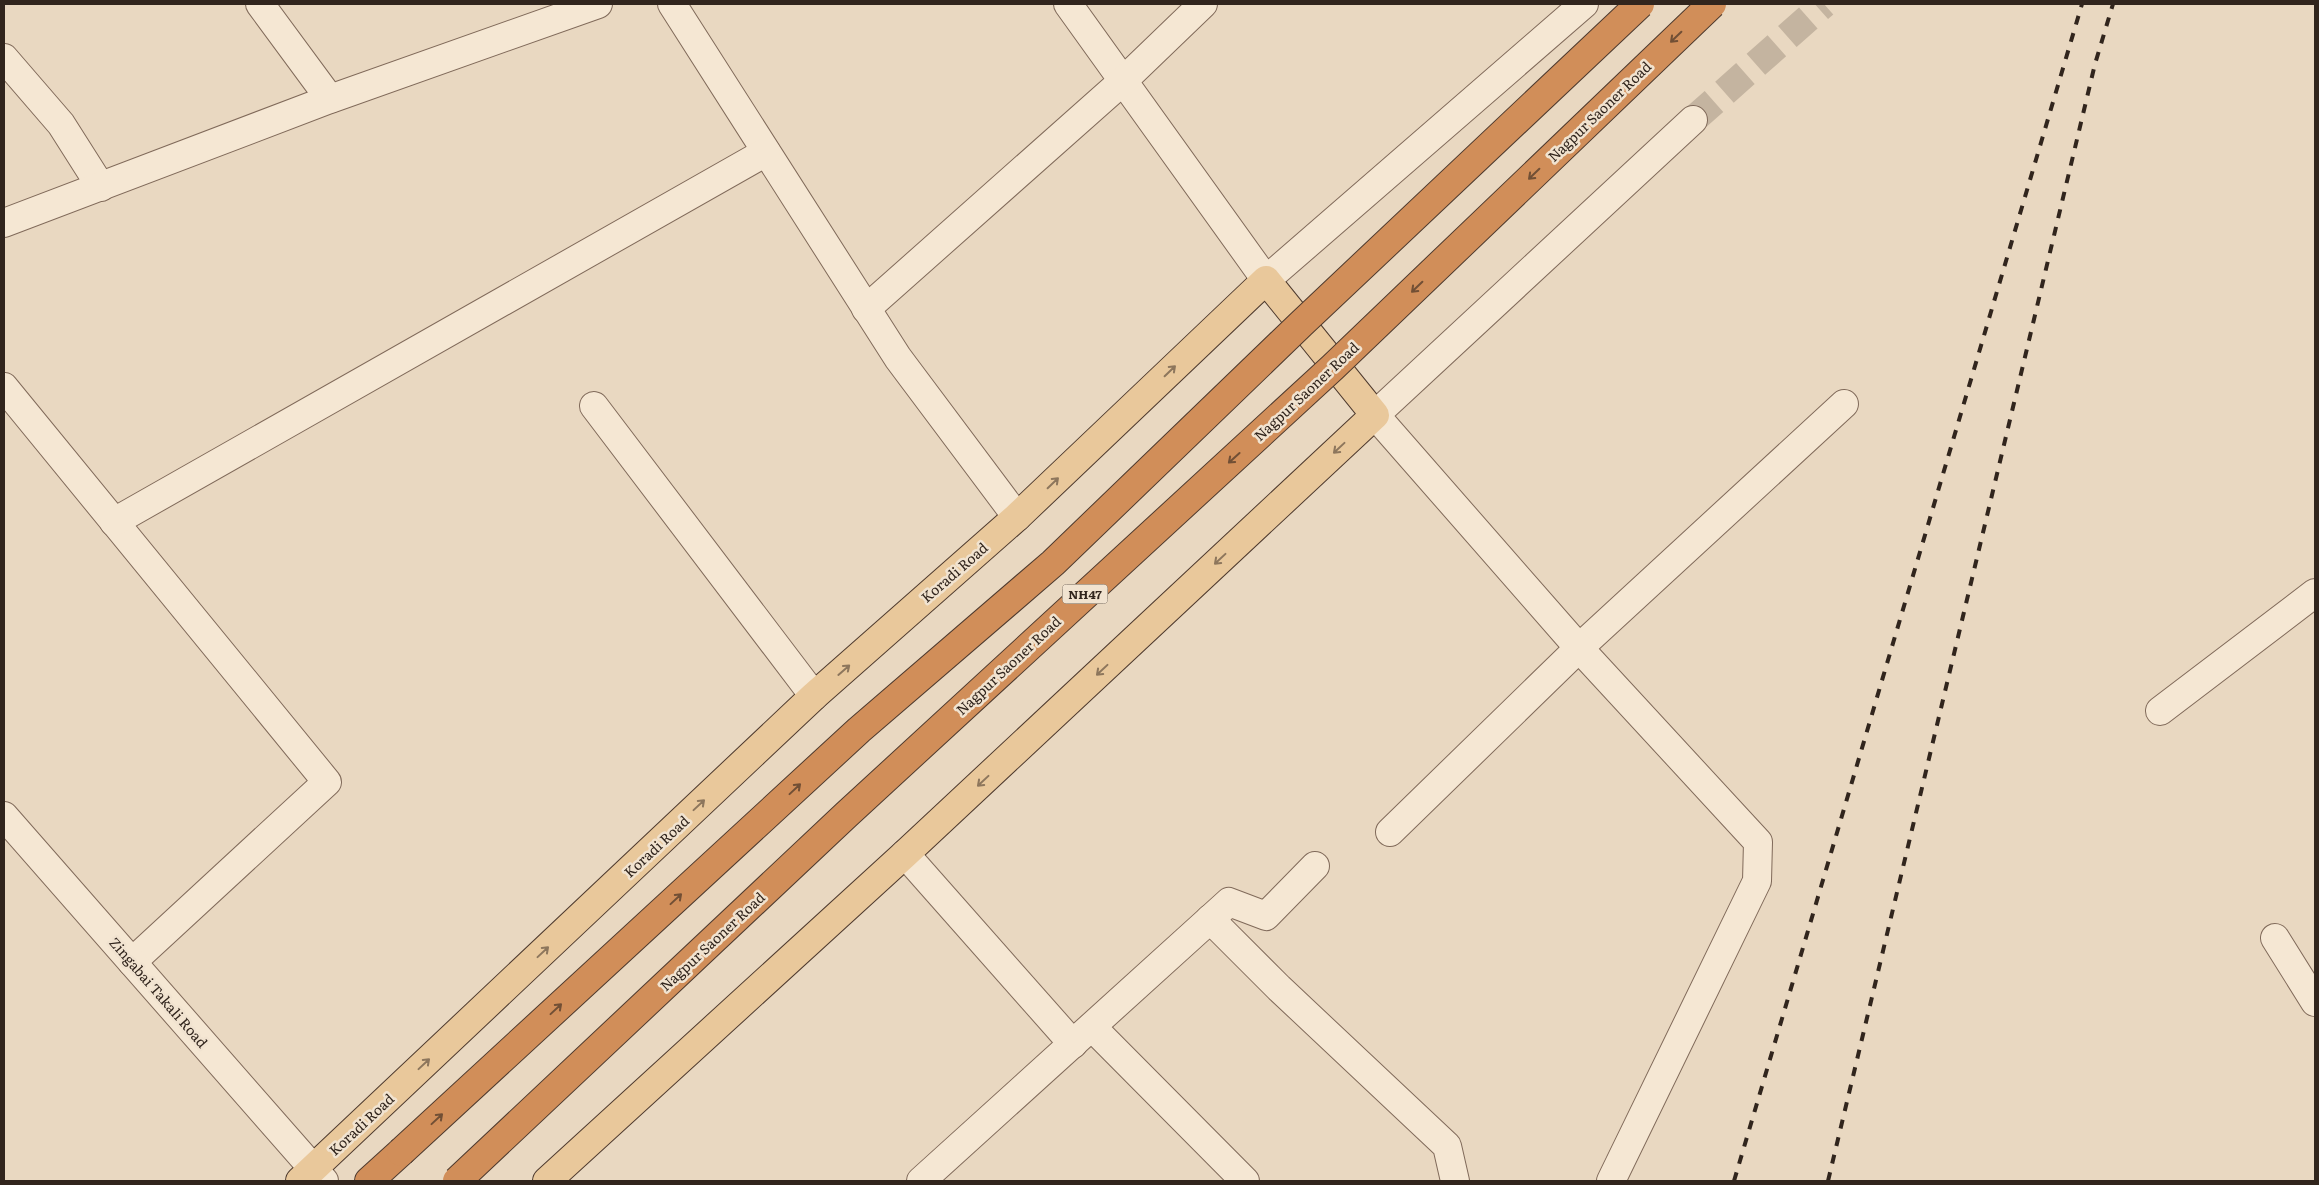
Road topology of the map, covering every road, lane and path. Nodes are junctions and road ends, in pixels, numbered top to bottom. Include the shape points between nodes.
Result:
1 (260, 4) edge
2 (598, 4) edge
3 (672, 4) edge
4 (1068, 4) edge
5 (1203, 4) edge
6 (1584, 4) edge
7 (1640, 4) edge
8 (1712, 4) edge
9 (4, 58) edge
10 (1124, 80) junction
11 (330, 99) junction
12 (1693, 120) tunnel mouth
13 (766, 152) junction
14 (101, 187) junction
15 (4, 223) edge
16 (1266, 280) junction
17 (866, 309) junction
18 (4, 387) edge
19 (1844, 404) dead end
20 (594, 406) dead end
21 (1375, 415) junction
22 (1018, 517) junction
23 (114, 522) junction
24 (2315, 594) edge
25 (1579, 648) junction
26 (814, 696) junction
27 (2160, 711) dead end
28 (4, 816) edge
29 (1390, 832) dead end
30 (904, 854) junction
31 (1315, 866) dead end
32 (1210, 919) junction
33 (2275, 938) dead end
34 (132, 962) junction
35 (2315, 1002) edge
36 (1083, 1035) junction
37 (312, 1177) edge
38 (369, 1181) edge
39 (457, 1181) edge
40 (547, 1181) edge
41 (921, 1181) edge
42 (1245, 1181) edge
43 (1455, 1181) edge
44 (1611, 1181) edge

1 - 11 street
2 - 11 street
3 - 13 street
4 - 10 street
5 - 10 street
6 - 16 street
38 -> 7 highway, bridge via 859,730 1053,563
8 -> 39 highway, Nagpur Saoner Road / NH47, bridge via 1333,367 868,795
9 - 14 street via 62,124
10 - 16 street
10 - 17 street
11 - 14 street
12 - 21 street
13 - 17 street
13 - 23 street
14 - 15 street
16 - 21 main road
22 -> 16 main road, Koradi Road
17 - 22 street via 898,358
18 - 23 street
19 - 25 street
20 - 26 street
21 - 25 street
21 -> 30 main road
26 -> 22 main road, Koradi Road
23 - 34 street via 327,782
24 - 27 street
25 - 29 street
25 - 44 street via 1758,842 1757,880
37 -> 26 main road, Koradi Road
28 - 34 street, Zingabai Takali Road
30 - 36 street
30 - 40 main road
31 - 32 street via 1266,916 1229,902
32 - 36 street
32 - 43 street via 1447,1146
33 - 35 street
34 - 37 street, Zingabai Takali Road
36 - 41 street
36 - 42 street

